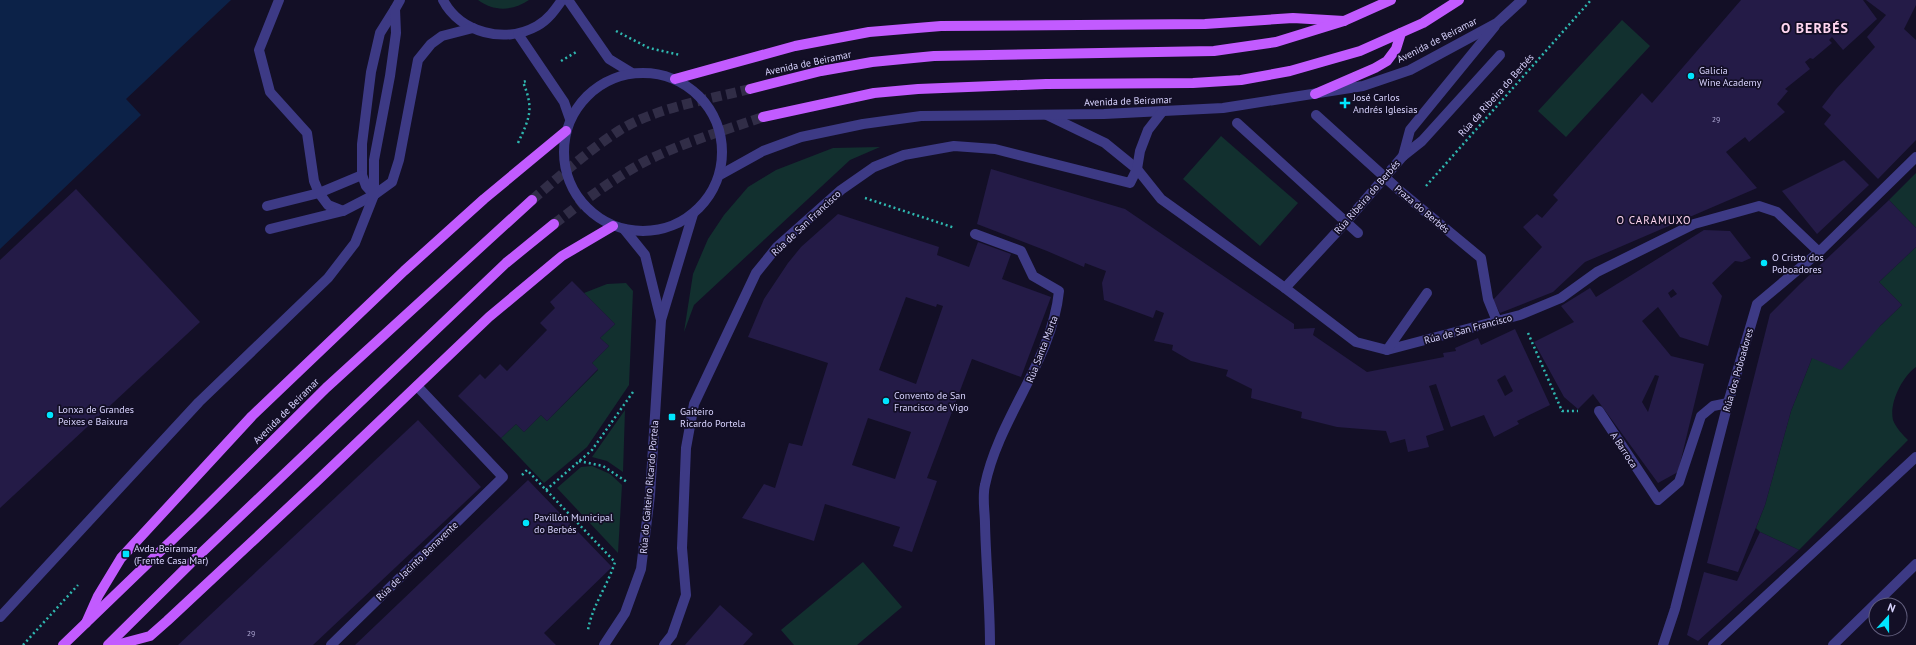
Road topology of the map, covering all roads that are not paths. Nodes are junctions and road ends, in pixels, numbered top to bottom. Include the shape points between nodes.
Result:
1 (279, 0) edge
2 (400, 0) edge
3 (443, 0) edge
4 (562, 0) edge
5 (568, 0) edge
6 (1391, 0) edge
7 (1459, 0) edge
8 (1522, 0) edge
9 (395, 9) junction
10 (1344, 21) junction
11 (1497, 23) junction
12 (473, 28) junction
13 (1401, 33) junction
14 (518, 34) junction
15 (1500, 55) dead end
16 (632, 73) junction
17 (675, 79) junction
18 (750, 89) tunnel mouth
19 (1315, 94) junction
20 (1162, 112) junction
21 (1047, 115) junction
22 (1316, 115) dead end
23 (763, 116) tunnel mouth
24 (570, 119) junction
25 (1237, 123) dead end
26 (566, 131) junction
27 (1403, 156) junction
28 (1916, 157) edge
29 (1137, 169) junction
30 (362, 175) junction
31 (720, 175) junction
32 (1385, 177) junction
33 (319, 193) junction
34 (374, 195) junction
35 (532, 200) tunnel mouth
36 (267, 206) dead end
37 (343, 211) junction
38 (693, 214) junction
39 (1346, 222) junction
40 (554, 224) tunnel mouth
41 (613, 226) junction
42 (270, 229) dead end
43 (624, 229) junction
44 (1358, 232) dead end
45 (975, 234) road end
46 (1819, 252) junction
47 (1285, 288) junction
48 (1427, 293) dead end
49 (661, 320) junction
50 (1497, 321) junction
51 (1387, 350) junction
52 (417, 386) junction
53 (1728, 403) junction
54 (1600, 411) road end
55 (1916, 457) edge
56 (1916, 564) edge
57 (0, 617) edge
58 (86, 623) junction
59 (63, 645) edge
60 (108, 645) edge
61 (116, 645) edge
62 (331, 645) edge
63 (604, 645) edge
64 (664, 645) edge
65 (990, 645) edge
66 (1663, 645) edge
67 (1713, 645) edge
68 (1833, 645) edge

1 - 33 street via 259,50 270,92 307,133 314,181
2 - 9 street
3 - 12 street via 457,18
4 - 14 street via 554,13 537,26
5 - 16 street via 609,59
6 - 10 main road, Avenida de Beiramar
7 - 13 main road, Avenida de Beiramar via 1423,23
8 - 11 street, Avenida de Beiramar
9 - 30 street via 380,33 372,72 362,144
9 - 34 street via 396,33 374,160
10 - 17 main road via 1293,18 1205,24 941,26 869,32 795,46
10 - 18 main road, Avenida de Beiramar via 1276,42 1214,51 934,56 842,67
11 - 19 street, Avenida de Beiramar via 1410,70 1363,86
11 - 27 street, Rúa Ribeira do Berbés via 1410,130
12 - 14 street via 495,35
12 - 34 street via 442,36 431,44 418,60 399,160 392,182
13 - 19 main road via 1396,49 1387,61
13 - 23 main road, Avenida de Beiramar via 1360,51 1328,61 1242,80 918,89 874,93
14 - 24 street via 564,102
15 - 27 street via 1422,141
16 - 17 street via 654,73
16 - 24 street via 606,81 585,97
17 - 31 street via 694,91 710,108 720,129 723,152
19 - 20 street, Avenida de Beiramar via 1223,108
20 - 21 street, Avenida de Beiramar
20 - 29 street via 1148,130
21 - 29 street, Rúa de San Francisco via 1105,143
21 - 31 street, Avenida de Beiramar via 921,116 863,124 801,137 763,151
22 - 32 street, Praza do Berbés
24 - 26 street
25 - 39 street
26 - 41 street via 563,153 567,176 577,197 592,214
26 - 58 main road via 484,199 252,416 121,558 98,596
27 - 32 street, Rúa Ribeira do Berbés
28 - 46 street, Rúa dos Poboadores
29 - 47 street, Rúa de San Francisco via 1161,199
29 - 64 street, Rúa de San Francisco via 1130,183 995,149 954,146 904,155 874,167 841,190 777,247 756,273 694,404 686,448 682,548 686,595 672,635
30 - 33 street
30 - 34 street via 366,186
31 - 38 street via 708,198
32 - 39 street, Rúa Ribeira do Berbés
32 - 50 street, Praza do Berbés via 1481,258 1488,299
33 - 36 street
33 - 37 street via 328,205
34 - 37 street
34 - 57 street via 356,243 328,278 199,402
35 - 58 main road, Avenida de Beiramar via 326,388
37 - 42 street
38 - 43 street via 678,224 660,230 642,232
38 - 49 street, Rúa do Gaiteiro Ricardo Portela
39 - 44 street
39 - 47 street, Rúa Ribeira do Berbés
40 - 60 main road via 506,263
41 - 43 street
41 - 52 main road via 562,256 489,317
43 - 49 street, Rúa do Gaiteiro Ricardo Portela via 645,255
45 - 65 street, Rúa Santa Marta via 1021,251 1033,276 1059,291 1058,307 1047,337 1028,385 997,442 984,486
46 - 50 street, Rúa de San Francisco via 1777,212 1759,206 1694,224 1597,272 1561,298 1520,315
46 - 53 street, Rúa dos Poboadores via 1757,304
47 - 51 street, Rúa de San Francisco via 1356,342
48 - 51 street
49 - 63 street, Rúa do Gaiteiro Ricardo Portela via 650,495 641,569 625,613
50 - 51 street, Rúa de San Francisco
52 - 61 main road via 167,622 150,636
52 - 62 street, Rúa de Jacinto Benavente via 503,477
53 - 54 street, A Barroca via 1713,406 1701,416 1679,482 1658,500
53 - 66 street, Rúa dos Poboadores via 1675,609
55 - 67 street
56 - 68 street
58 - 59 main road, Avenida de Beiramar

